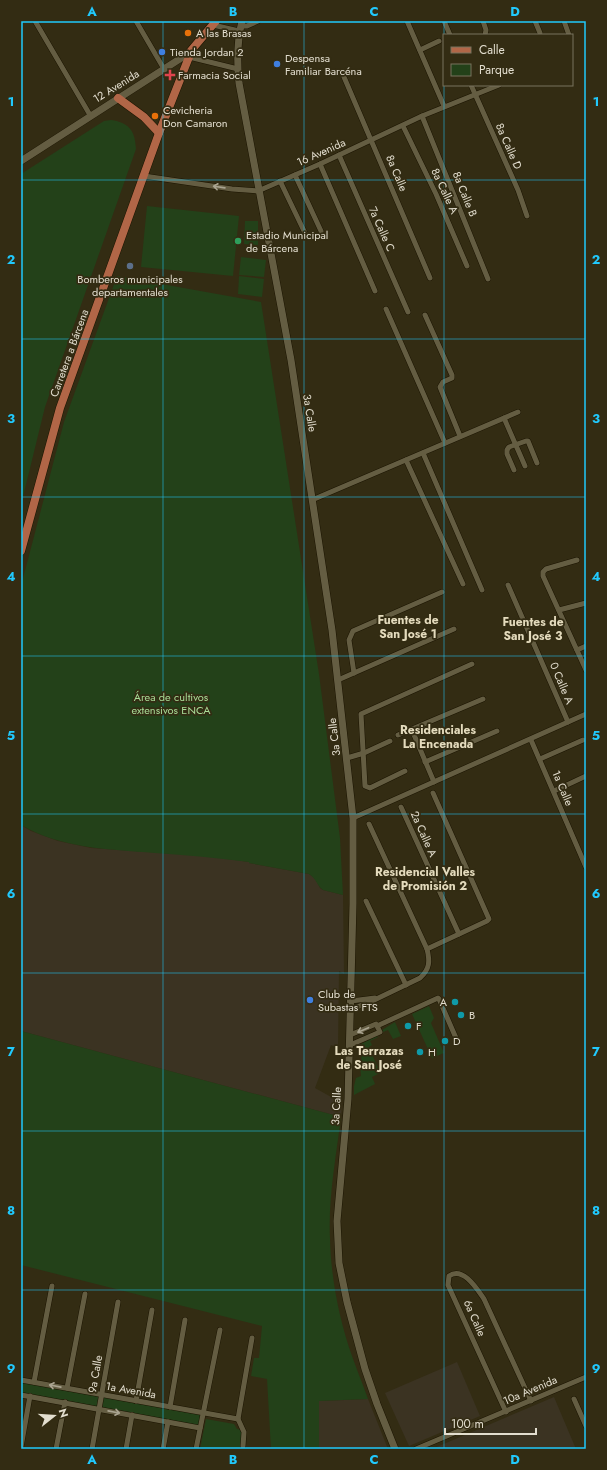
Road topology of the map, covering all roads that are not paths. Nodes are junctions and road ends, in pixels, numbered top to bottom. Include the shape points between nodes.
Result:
1 (35, 21) edge
2 (136, 21) edge
3 (258, 21) edge
4 (407, 21) edge
5 (444, 21) edge
6 (483, 21) edge
7 (535, 21) edge
8 (564, 21) edge
9 (214, 23) edge
10 (240, 26) edge
11 (540, 33) dead end
12 (450, 34) edge
13 (485, 34) edge
14 (569, 34) edge
15 (439, 41) dead end
16 (420, 50) junction
17 (189, 55) junction
18 (164, 69) junction
19 (238, 69) junction
20 (344, 77) dead end
21 (471, 86) edge
22 (496, 86) edge
23 (475, 94) junction
24 (118, 98) junction
25 (444, 106) junction
26 (90, 115) junction
27 (422, 116) junction
28 (403, 126) junction
29 (159, 133) junction
30 (372, 140) junction
31 (339, 155) junction
32 (21, 161) edge
33 (320, 164) junction
34 (295, 175) junction
35 (144, 176) junction
36 (280, 181) junction
37 (258, 191) junction
38 (527, 216) dead end
39 (321, 231) dead end
40 (305, 233) dead end
41 (467, 266) dead end
42 (430, 278) dead end
43 (488, 279) dead end
44 (375, 291) dead end
45 (386, 309) dead end
46 (408, 312) dead end
47 (425, 315) dead end
48 (518, 412) dead end
49 (504, 418) junction
50 (460, 436) junction
51 (445, 443) junction
52 (516, 445) junction
53 (423, 453) junction
54 (406, 460) junction
55 (537, 463) dead end
56 (525, 466) dead end
57 (514, 470) dead end
58 (312, 500) junction
59 (21, 551) edge
60 (577, 560) dead end
61 (463, 584) dead end
62 (508, 585) dead end
63 (482, 590) dead end
64 (442, 592) dead end
65 (586, 603) edge
66 (559, 610) junction
67 (454, 629) dead end
68 (586, 646) edge
69 (578, 650) junction
70 (472, 664) dead end
71 (586, 670) edge
72 (354, 673) junction
73 (338, 680) junction
74 (483, 699) dead end
75 (586, 714) edge
76 (568, 722) junction
77 (412, 730) junction
78 (497, 731) dead end
79 (398, 735) dead end
80 (531, 740) junction
81 (583, 740) dead end
82 (390, 741) dead end
83 (364, 753) junction
84 (347, 758) junction
85 (540, 759) junction
86 (425, 762) junction
87 (404, 772) dead end
88 (586, 776) edge
89 (434, 782) junction
90 (554, 791) junction
91 (433, 793) dead end
92 (401, 807) dead end
93 (353, 818) junction
94 (369, 824) dead end
95 (586, 867) edge
96 (366, 901) dead end
97 (459, 934) junction
98 (427, 949) junction
99 (406, 985) junction
100 (378, 998) junction
101 (351, 1001) junction
102 (351, 1009) junction
103 (377, 1025) junction
104 (350, 1035) junction
105 (456, 1038) dead end
106 (350, 1045) junction
107 (52, 1286) dead end
108 (85, 1294) dead end
109 (118, 1302) dead end
110 (152, 1310) dead end
111 (185, 1320) dead end
112 (220, 1330) dead end
113 (252, 1338) dead end
114 (586, 1377) edge
115 (21, 1380) edge
116 (34, 1382) junction
117 (67, 1388) junction
118 (102, 1394) junction
119 (21, 1395) edge
120 (30, 1396) junction
121 (574, 1399) dead end
122 (531, 1400) junction
123 (136, 1401) junction
124 (65, 1402) junction
125 (170, 1407) junction
126 (99, 1409) junction
127 (506, 1412) junction
128 (204, 1413) junction
129 (132, 1415) junction
130 (238, 1419) junction
131 (168, 1422) junction
132 (586, 1426) edge
133 (200, 1428) junction
134 (243, 1446) dead end
135 (21, 1447) edge
136 (56, 1449) edge
137 (92, 1449) edge
138 (126, 1449) edge
139 (163, 1449) edge
140 (196, 1449) edge
141 (395, 1449) edge
142 (416, 1449) edge

1 - 26 street
2 - 18 street
3 - 10 street
4 - 16 street
5 - 12 street
6 - 13 street
7 - 11 street
8 - 14 street
9 - 10 street
9 - 17 main road, 12 Avenida
10 - 19 main road, 3a Calle
15 - 16 street
16 - 25 street
17 - 18 main road, 12 Avenida
17 - 19 street
17 - 29 main road, Carretera a Bárcena
18 - 24 main road, 12 Avenida
19 - 37 main road, 3a Calle
20 - 30 street, 8a Calle
21 - 23 street, 8a Calle D
22 - 23 street, 16 Avenida
23 - 25 street, 16 Avenida
23 - 38 street, 8a Calle D
24 - 26 main road, 12 Avenida
24 - 29 main road via 136,110
25 - 27 street, 16 Avenida
26 - 32 main road, 12 Avenida
27 - 28 street, 16 Avenida
27 - 43 street, 8a Calle B
28 - 30 street, 16 Avenida
28 - 41 street, 8a Calle A
29 - 35 main road, Carretera a Bárcena
30 - 31 street, 16 Avenida
30 - 42 street, 8a Calle
31 - 33 street, 16 Avenida
31 - 46 street, 7a Calle C
33 - 34 street, 16 Avenida
33 - 44 street
34 - 36 street, 16 Avenida
34 - 39 street
37 -> 35 street, 16 Avenida
35 - 59 main road, Carretera a Bárcena via 60,408
36 - 37 street, 16 Avenida
36 - 40 street
37 - 58 main road, 3a Calle via 288,347
45 - 51 street
47 - 50 street via 452,375 452,378 443,382 440,387
48 - 49 street
49 - 50 street
49 - 52 street
50 - 51 street
51 - 53 street
52 - 55 street via 528,442
52 - 56 street
52 - 57 street via 507,450
53 - 54 street
53 - 63 street
54 - 58 street
54 - 61 street
58 - 73 main road, 3a Calle
60 - 66 street via 543,572
62 - 76 street, 0 Calle A
64 - 72 street via 353,631 349,640
65 - 66 street
66 - 69 street
67 - 72 street
68 - 69 street
69 - 71 street
70 - 83 street via 361,714
72 - 73 street
73 - 84 main road, 3a Calle
74 - 77 street
75 - 76 street
76 - 80 street
77 - 79 street
77 - 86 street
78 - 86 street
80 - 85 street, 1a Calle
80 - 89 street
81 - 85 street
82 - 83 street
83 - 84 street
83 - 87 street via 365,786 370,788
84 - 93 main road, 3a Calle
85 - 90 street, 1a Calle
86 - 89 street
88 - 90 street
89 - 93 street
90 - 95 street, 1a Calle
91 - 97 street via 489,919
92 - 97 street, 2a Calle A
93 - 101 main road, 3a Calle
94 - 98 street
96 - 99 street
97 - 98 street
98 - 99 street via 430,957 426,973
99 - 100 street
100 - 101 street
100 - 102 street
101 - 102 main road, 3a Calle
102 - 104 main road, 3a Calle
103 -> 104 street
103 - 105 street via 438,998
103 - 106 street via 380,1032
104 - 106 main road, 3a Calle
106 - 141 main road, 3a Calle via 337,1221 338,1257 356,1339
107 - 116 street
108 - 117 street
109 - 118 street, 9a Calle
110 - 123 street
111 - 125 street
112 - 128 street
113 - 130 street
114 - 122 street, 10a Avenida
115 - 116 street, 1a Avenida
117 -> 116 street, 1a Avenida
117 - 118 street, 1a Avenida
118 - 123 street, 1a Avenida
118 - 126 street, 9a Calle
119 - 120 street
120 - 124 street
120 - 135 street
121 - 132 street
122 - 127 street, 10a Avenida
122 - 127 street, 6a Calle via 484,1299 463,1275 454,1273 449,1276 448,1285
123 - 125 street, 1a Avenida
124 - 126 street
124 - 136 street
125 - 128 street, 1a Avenida
126 -> 129 street
126 - 137 street, 9a Calle
127 - 142 street, 10a Avenida
128 - 130 street, 1a Avenida
128 - 133 street
129 - 131 street
129 - 138 street
130 - 134 street via 244,1432
131 - 133 street
131 - 139 street
133 - 140 street

